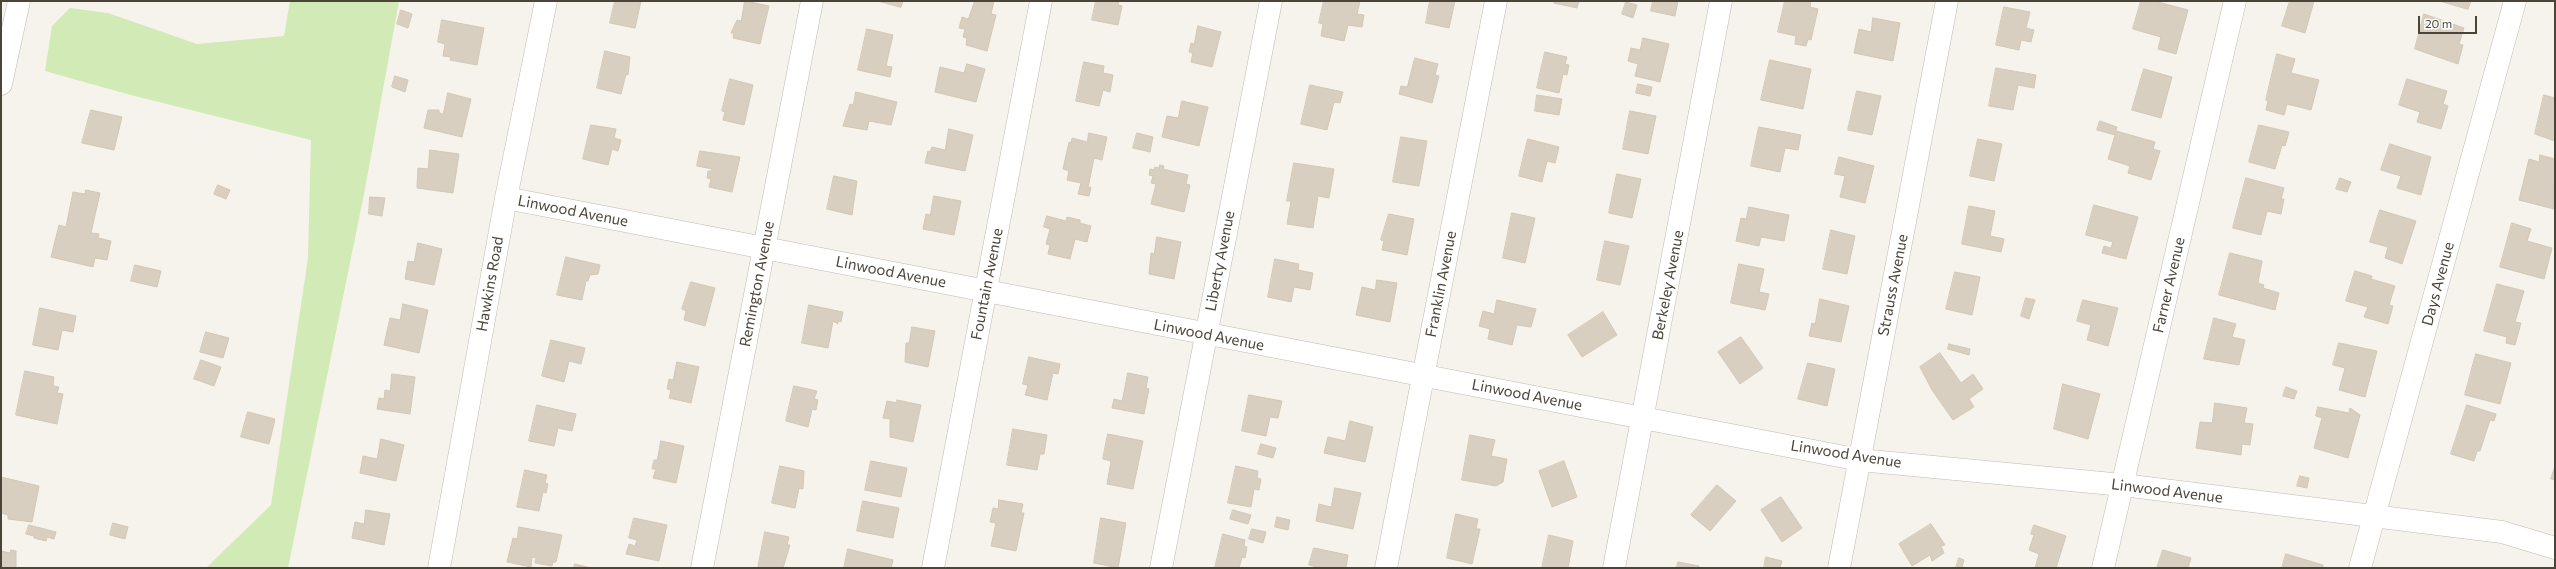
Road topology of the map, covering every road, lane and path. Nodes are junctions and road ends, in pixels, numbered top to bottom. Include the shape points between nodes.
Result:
1 (19, 1) edge
2 (546, 1) edge
3 (812, 1) edge
4 (1042, 1) edge
5 (1271, 1) edge
6 (1496, 1) edge
7 (1722, 1) edge
8 (1947, 1) edge
9 (2235, 1) edge
10 (2515, 1) edge
11 (1, 84) edge
12 (506, 198) junction
13 (764, 247) junction
14 (986, 291) junction
15 (1206, 335) junction
16 (1423, 376) junction
17 (1643, 417) junction
18 (1860, 460) junction
19 (2123, 485) junction
20 (2374, 517) junction
21 (2555, 548) edge
22 (440, 568) edge
23 (702, 568) edge
24 (933, 568) edge
25 (1161, 568) edge
26 (1386, 568) edge
27 (1614, 568) edge
28 (1839, 568) edge
29 (2104, 568) edge
30 (2360, 568) edge

1 - 11 street
2 - 12 street, Hawkins Road
3 - 13 street, Remington Avenue
4 - 14 street, Fountain Avenue
5 - 15 street, Liberty Avenue
6 - 16 street, Franklin Avenue
7 - 17 street, Berkeley Avenue
8 - 18 street, Strauss Avenue
9 - 19 street, Farner Avenue
10 - 20 street, Days Avenue
12 - 13 street, Linwood Avenue
12 - 22 street, Hawkins Road
13 - 14 street, Linwood Avenue
13 - 23 street, Remington Avenue
14 - 15 street, Linwood Avenue
14 - 24 street, Fountain Avenue
15 - 16 street, Linwood Avenue
15 - 25 street, Liberty Avenue
16 - 17 street, Linwood Avenue
16 - 26 street, Franklin Avenue
17 - 18 street, Linwood Avenue
17 - 27 street, Berkeley Avenue
18 - 19 street, Linwood Avenue
18 - 28 street, Strauss Avenue
19 - 20 street, Linwood Avenue
19 - 29 street, Farner Avenue
20 - 21 street, Linwood Avenue via 2502,532
20 - 30 street, Days Avenue

